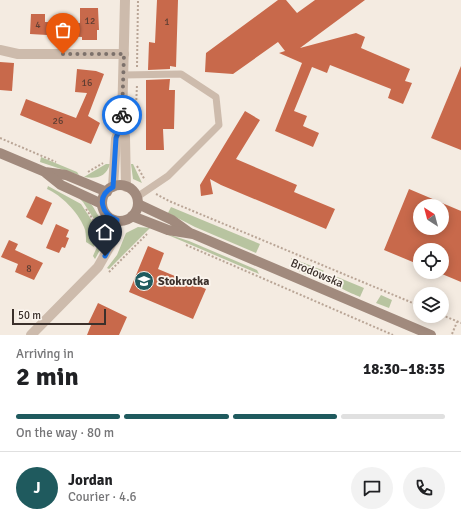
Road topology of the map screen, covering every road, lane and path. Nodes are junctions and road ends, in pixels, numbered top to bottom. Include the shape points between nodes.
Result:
1 (125, 0) edge
2 (138, 0) edge
3 (0, 50) edge
4 (124, 54) junction
5 (123, 74) junction
6 (137, 74) junction
7 (122, 123) junction
8 (135, 129) dead end
9 (0, 138) edge
10 (0, 153) edge
11 (108, 160) dead end
12 (134, 160) dead end
13 (56, 162) dead end
14 (45, 172) junction
15 (83, 173) dead end
16 (126, 187) junction
17 (151, 188) junction
18 (110, 189) junction
19 (138, 201) junction
20 (82, 203) dead end
21 (102, 204) junction
22 (132, 216) junction
23 (117, 220) junction
24 (151, 230) dead end
25 (192, 234) junction
26 (98, 242) dead end
27 (184, 244) dead end
28 (105, 272) dead end
29 (413, 303) edge
30 (449, 318) edge
31 (457, 322) junction
32 (461, 323) edge
33 (37, 333) edge
34 (452, 334) dead end
35 (394, 335) edge
36 (431, 335) edge

1 - 4 street
2 - 6 path
3 - 4 street via 18,54
4 - 5 street
5 - 6 lane
5 - 7 street
6 - 8 path
6 - 17 lane via 181,74 216,97 219,125 168,176
7 - 16 street via 125,137
7 - 18 street via 116,138
9 - 13 path
10 - 14 street
11 - 15 path
12 - 17 path
14 - 18 street via 66,175
14 - 21 street via 62,185
16 - 18 street
16 - 19 street via 132,190
17 - 19 lane
17 - 29 path via 157,196 169,202
18 - 21 street
19 - 22 street
19 - 25 street, Brodowska
20 - 26 path via 102,232
21 - 23 street via 104,212
22 - 23 street via 126,220
22 - 25 street, Brodowska via 168,230
23 - 33 street via 114,239 98,267
24 - 28 path via 107,274
25 - 36 street, Brodowska
27 - 35 path
30 - 31 path
31 - 32 path
31 - 34 path

